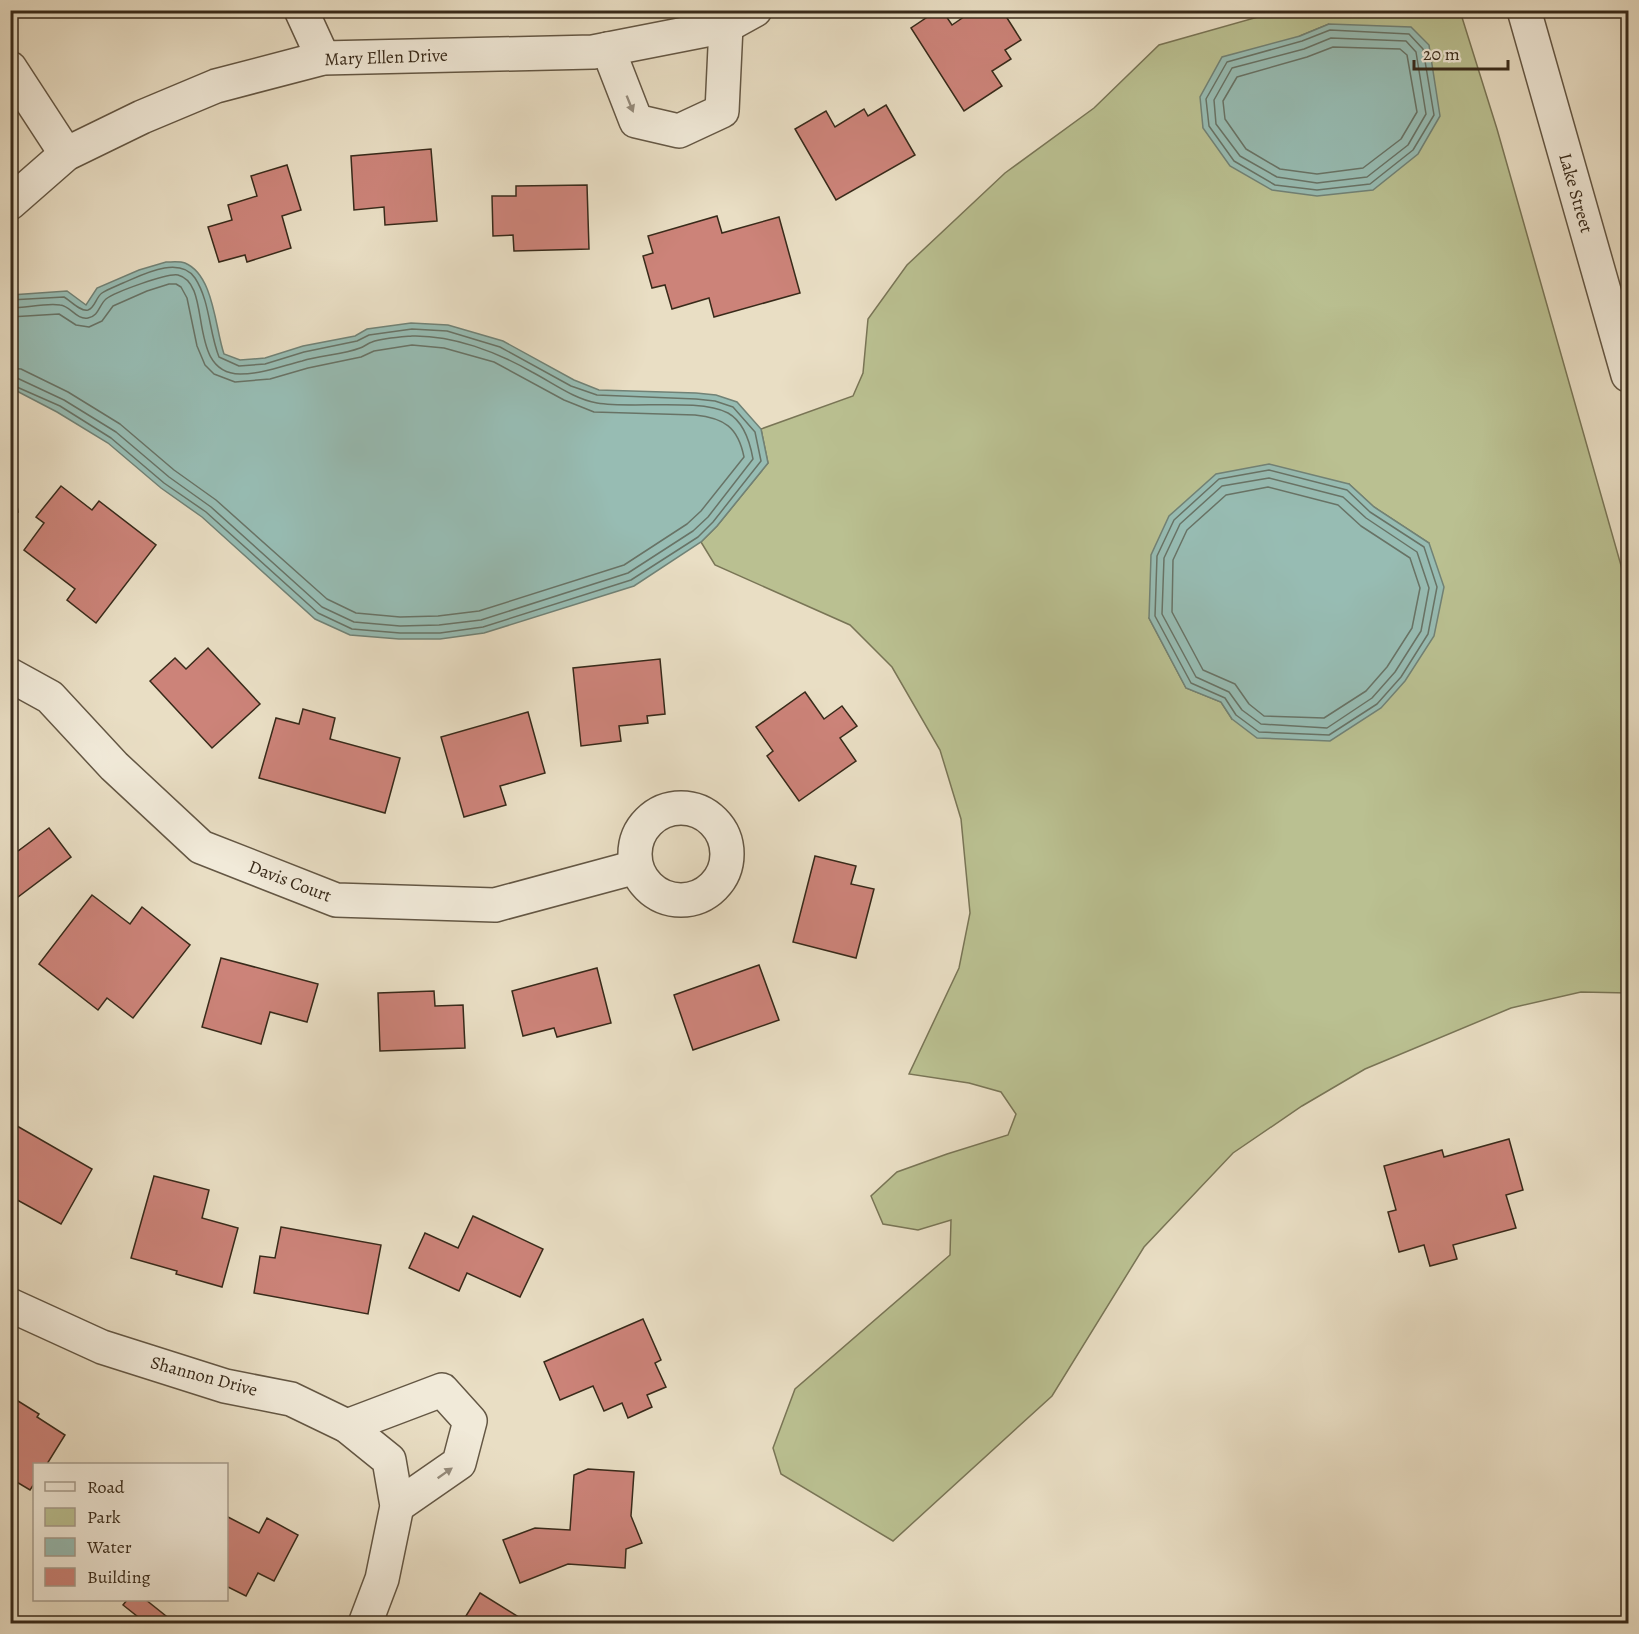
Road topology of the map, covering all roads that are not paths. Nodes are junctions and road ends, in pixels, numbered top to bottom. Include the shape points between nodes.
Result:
1 (301, 10) edge
2 (755, 10) edge
3 (1524, 10) edge
4 (726, 26) junction
5 (608, 49) junction
6 (323, 58) junction
7 (10, 68) edge
8 (66, 154) junction
9 (10, 203) edge
10 (1629, 375) edge
11 (10, 675) edge
12 (636, 867) dead end
13 (10, 1305) edge
14 (347, 1426) junction
15 (397, 1506) junction
16 (365, 1623) edge

1 - 6 street
2 - 4 street, Mary Ellen Drive
3 - 10 street, Lake Street
4 - 5 street, Mary Ellen Drive
5 -> 4 street via 636,121 679,131 722,111
5 - 6 street, Mary Ellen Drive
6 - 8 street, Mary Ellen Drive via 216,86
7 - 8 street
8 - 9 street, Mary Ellen Drive
11 - 12 street, Davis Court via 50,697 114,766 201,847 336,900 495,905
13 - 14 street, Shannon Drive via 102,1347 225,1386 291,1398
14 - 15 street, Shannon Drive via 389,1460
15 -> 14 street via 459,1463 470,1421 442,1390
15 - 16 street via 382,1579

